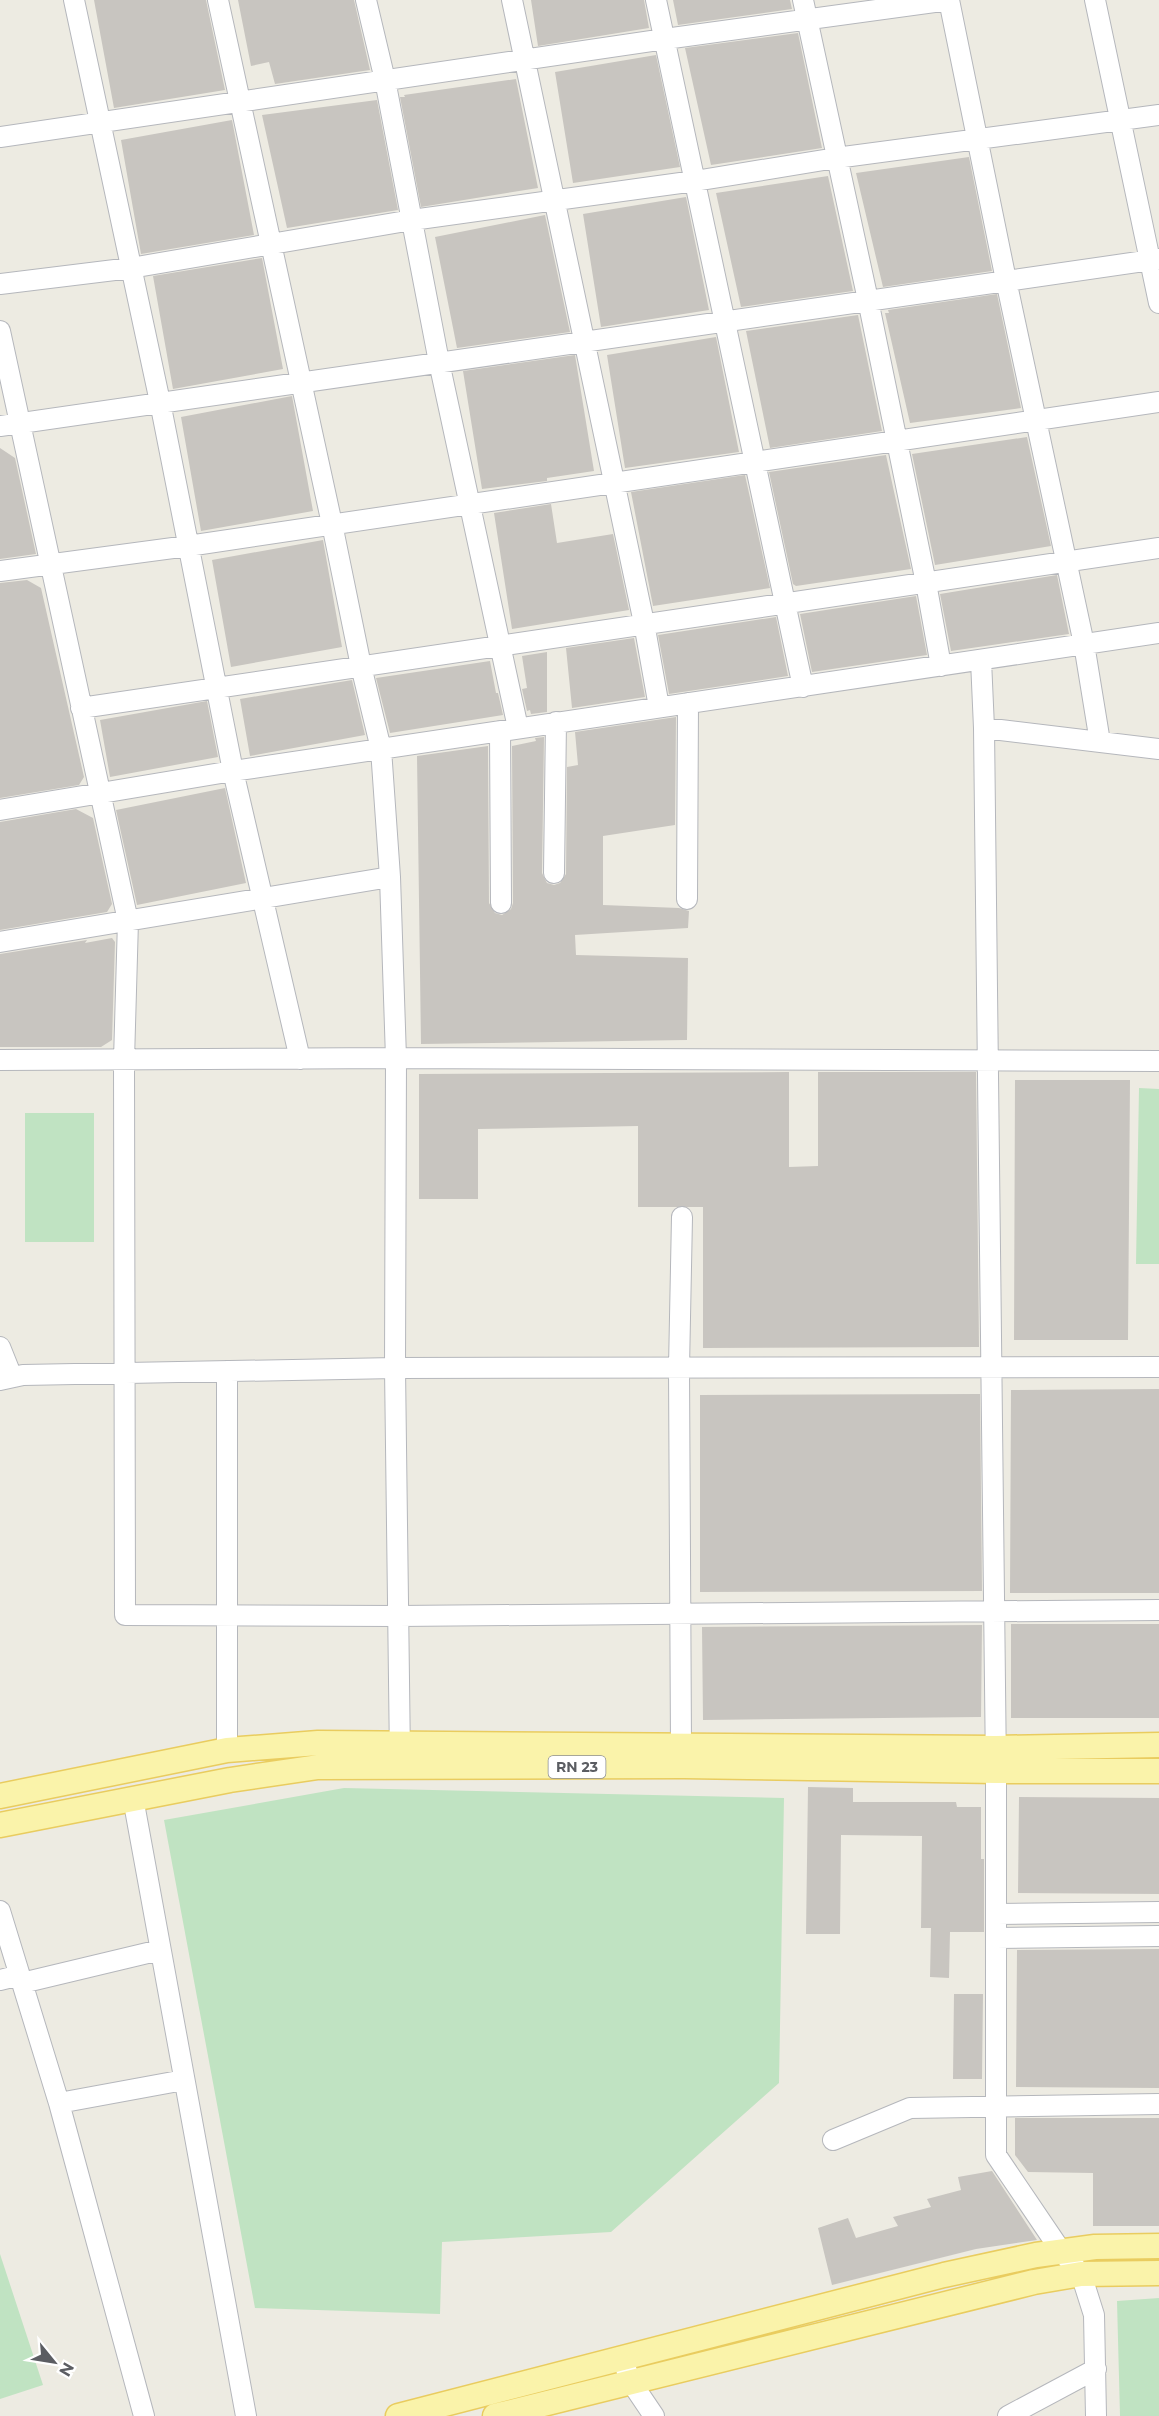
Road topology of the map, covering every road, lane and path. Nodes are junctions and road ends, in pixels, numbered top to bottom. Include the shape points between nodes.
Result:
1 (74, 0) edge
2 (218, 0) edge
3 (366, 0) edge
4 (512, 0) edge
5 (656, 0) edge
6 (803, 0) edge
7 (949, 0) edge
8 (1095, 0) edge
9 (807, 20) junction
10 (665, 39) junction
11 (524, 60) junction
12 (385, 80) junction
13 (239, 102) junction
14 (1159, 115) edge
15 (1121, 121) junction
16 (100, 123) junction
17 (0, 137) edge
18 (978, 141) junction
19 (836, 158) junction
20 (695, 181) junction
21 (555, 200) junction
22 (412, 220) junction
23 (270, 244) junction
24 (1154, 259) edge
25 (131, 268) junction
26 (1006, 280) junction
27 (0, 284) edge
28 (868, 300) junction
29 (1159, 303) edge
30 (725, 321) junction
31 (0, 331) edge
32 (584, 341) junction
33 (439, 362) junction
34 (301, 382) junction
35 (160, 402) junction
36 (1159, 402) edge
37 (1036, 420) junction
38 (20, 423) junction
39 (0, 426) edge
40 (897, 441) junction
41 (755, 461) junction
42 (614, 482) junction
43 (470, 502) junction
44 (332, 524) junction
45 (188, 546) junction
46 (1159, 548) edge
47 (1066, 562) junction
48 (50, 564) junction
49 (0, 571) edge
50 (926, 583) junction
51 (786, 603) junction
52 (644, 623) junction
53 (1159, 633) edge
54 (500, 644) junction
55 (1084, 644) junction
56 (981, 660) junction
57 (360, 666) junction
58 (940, 666) junction
59 (803, 687) junction
60 (217, 689) junction
61 (688, 703) junction
62 (659, 707) junction
63 (81, 708) junction
64 (556, 722) junction
65 (984, 728) junction
66 (509, 730) junction
67 (1101, 742) junction
68 (381, 749) junction
69 (1159, 749) edge
70 (233, 771) junction
71 (99, 794) junction
72 (0, 810) edge
73 (554, 873) dead end
74 (390, 876) junction
75 (262, 897) junction
76 (687, 899) dead end
77 (501, 903) dead end
78 (128, 921) junction
79 (0, 942) edge
80 (396, 1058) junction
81 (300, 1059) junction
82 (0, 1060) edge
83 (124, 1060) junction
84 (986, 1061) junction
85 (1159, 1061) edge
86 (682, 1217) dead end
87 (0, 1347) edge
88 (1159, 1367) edge
89 (395, 1368) junction
90 (678, 1368) junction
91 (990, 1368) junction
92 (227, 1371) junction
93 (126, 1373) junction
94 (6, 1378) edge
95 (1159, 1610) edge
96 (994, 1612) junction
97 (682, 1614) junction
98 (226, 1615) junction
99 (398, 1616) junction
100 (1159, 1745) edge
101 (681, 1746) junction
102 (227, 1750) junction
103 (400, 1755) junction
104 (996, 1760) junction
105 (1159, 1771) edge
106 (0, 1796) edge
107 (133, 1798) junction
108 (0, 1826) edge
109 (0, 1911) edge
110 (1159, 1912) edge
111 (996, 1914) junction
112 (1159, 1936) edge
113 (996, 1938) junction
114 (160, 1950) junction
115 (21, 1979) junction
116 (0, 1980) edge
117 (184, 2080) junction
118 (59, 2103) junction
119 (1159, 2104) edge
120 (998, 2107) junction
121 (833, 2140) dead end
122 (1159, 2246) edge
123 (1061, 2251) junction
124 (1159, 2273) edge
125 (1082, 2274) junction
126 (622, 2358) junction
127 (1096, 2369) junction
128 (546, 2378) junction
129 (631, 2382) junction
130 (549, 2409) edge
131 (144, 2416) edge
132 (246, 2416) edge
133 (398, 2416) edge
134 (495, 2416) edge
135 (654, 2416) edge
136 (1008, 2416) edge
137 (1096, 2416) edge

1 - 16 street
2 - 13 street
3 - 12 street
4 - 11 street
5 - 10 street
6 - 9 street
7 - 9 street
7 - 18 street
8 - 15 street
9 - 10 street
9 - 19 street
10 - 11 street
10 - 20 street
11 - 12 street
11 - 21 street
12 - 13 street
12 - 22 street
13 - 16 street
13 - 23 street
14 - 15 street
15 - 18 street
15 - 24 street
16 - 17 street
16 - 25 street
18 - 19 street
18 - 26 street
19 - 20 street
19 - 28 street
20 - 21 street
20 - 30 street
21 - 22 street
21 - 32 street
22 - 23 street
22 - 33 street
23 - 25 street
23 - 34 street
24 - 26 street
24 - 29 street
25 - 27 street
25 - 35 street
26 - 28 street
26 - 37 street
28 - 30 street
28 - 40 street
30 - 32 street
30 - 41 street
31 - 38 street
32 - 33 street
32 - 42 street
33 - 34 street
33 - 43 street
34 - 35 street
34 - 44 street
35 - 38 street
35 - 45 street
36 - 37 street
37 - 40 street
37 - 47 street
38 - 39 street
38 - 48 street
40 - 41 street
40 - 50 street
41 - 42 street
41 - 51 street
42 - 43 street
42 - 52 street
43 - 44 street
43 - 54 street
44 - 45 street
44 - 57 street
45 - 48 street
45 - 60 street
46 - 47 street
47 - 50 street
47 - 55 street
48 - 49 street
48 - 63 street
50 - 51 street
50 - 58 street
51 - 52 street
51 - 59 street
52 - 54 street
52 - 62 street
53 - 55 street
54 - 57 street
54 - 66 street
55 - 56 street
55 - 67 street
56 - 58 street
56 - 65 street
57 - 60 street
57 - 68 street
58 - 59 street
59 - 61 street
60 - 63 street
60 - 70 street
61 - 62 street
61 - 76 street
62 - 64 street
63 - 71 street
64 - 66 street
64 - 73 street
65 - 67 street
65 - 84 street
66 - 68 street
66 - 77 street
67 - 69 street
68 - 70 street
68 - 74 street
70 - 71 street
70 - 75 street
71 - 72 street
71 - 78 street
74 - 75 street
74 - 80 street
75 - 78 street
75 - 81 street
78 - 79 street
78 - 83 street
80 - 81 street
80 - 84 street
80 - 89 street
81 - 83 street
82 - 83 street
83 - 93 street
84 - 85 street
84 - 91 street
86 - 90 street
87 - 94 street
88 - 91 street
89 - 90 street
89 - 92 street
89 - 99 street
90 - 91 street
90 - 97 street
91 - 96 street
92 - 93 street
92 - 98 street
93 - 94 street
93 - 98 street via 125,1615
95 - 96 street
96 - 97 street
96 - 104 street
97 - 99 street
97 - 101 street
98 - 99 street
98 - 102 street
99 - 103 street
100 - 104 main road, RN 23
101 - 103 main road, RN 23
101 - 104 main road, RN 23
102 - 103 main road, RN 23 via 318,1743
102 - 106 main road, RN 23
103 - 104 main road, RN 23 via 684,1766
103 - 107 main road, RN 23
104 - 105 main road, RN 23
104 - 111 street
107 - 108 main road, RN 23
107 - 114 street
109 - 115 street
110 - 111 street
111 - 113 street
112 - 113 street
113 - 120 street
114 - 115 street
114 - 117 street
115 - 116 street
115 - 118 street
117 - 118 street
117 - 132 street
118 - 131 street
119 - 120 street
120 - 121 street via 910,2108
120 - 123 street via 996,2155
122 - 123 main road
123 - 125 street
123 - 126 main road via 944,2275
124 - 125 main road
125 - 127 street via 1094,2315
125 - 129 main road via 1022,2285
126 - 128 main road
126 - 129 street
127 - 136 street
127 - 137 street
128 - 130 street
128 - 133 main road
129 - 130 main road
129 - 135 street
130 - 134 main road

